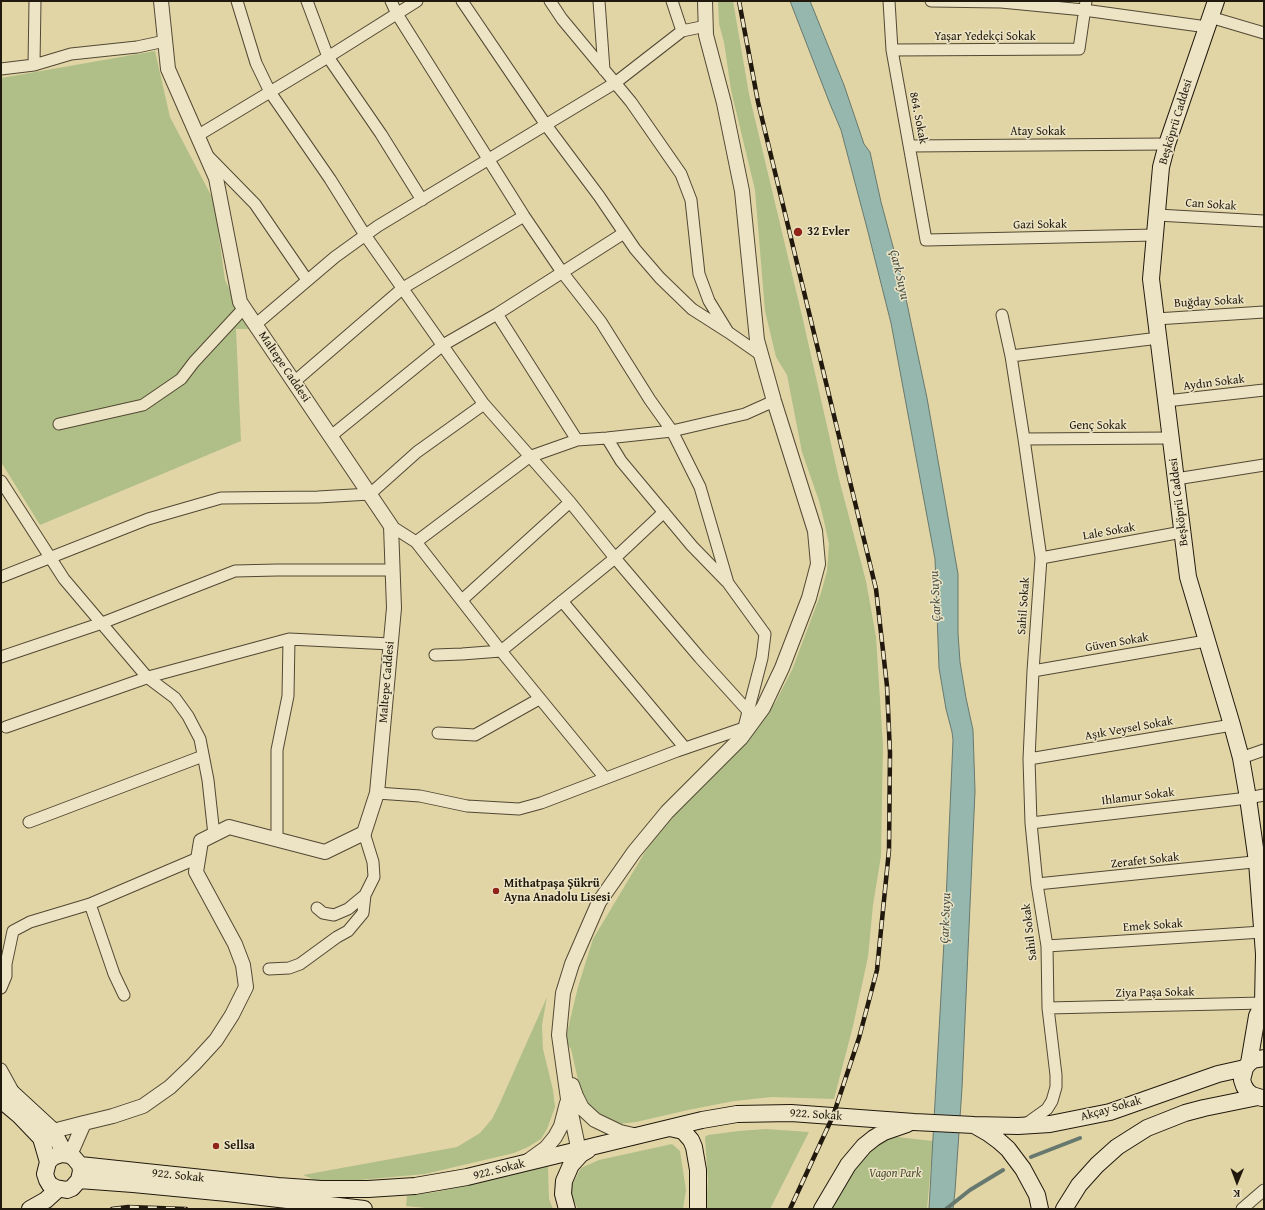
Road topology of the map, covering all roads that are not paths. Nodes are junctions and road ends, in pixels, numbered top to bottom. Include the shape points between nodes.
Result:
1 (35, 1) edge
2 (161, 1) edge
3 (238, 1) edge
4 (307, 1) edge
5 (391, 1) edge
6 (417, 1) edge
7 (462, 1) edge
8 (550, 1) edge
9 (599, 1) edge
10 (672, 1) edge
11 (705, 1) edge
12 (889, 1) edge
13 (931, 1) edge
14 (1216, 1) edge
15 (1001, 2) edge
16 (1085, 6) edge
17 (397, 14) junction
18 (1209, 22) junction
19 (706, 26) junction
20 (682, 31) junction
21 (1264, 32) edge
22 (165, 41) junction
23 (892, 50) junction
24 (328, 57) junction
25 (34, 65) junction
26 (1, 69) edge
27 (604, 70) junction
28 (615, 83) junction
29 (270, 92) junction
30 (546, 125) junction
31 (197, 136) junction
32 (1167, 144) junction
33 (910, 146) junction
34 (205, 154) junction
35 (489, 159) junction
36 (422, 200) junction
37 (1157, 214) junction
38 (524, 216) junction
39 (1264, 221) edge
40 (624, 233) junction
41 (366, 235) junction
42 (1155, 235) junction
43 (926, 240) joint
44 (562, 272) junction
45 (307, 280) junction
46 (403, 288) junction
47 (244, 308) junction
48 (1264, 312) edge
49 (497, 314) junction
50 (1002, 315) dead end
51 (1156, 319) junction
52 (256, 325) junction
53 (728, 332) junction
54 (1159, 338) junction
55 (443, 345) junction
56 (761, 355) junction
57 (1011, 356) junction
58 (294, 382) junction
59 (1264, 390) edge
60 (1166, 401) junction
61 (774, 402) junction
62 (484, 404) junction
63 (59, 424) dead end
64 (672, 431) junction
65 (331, 436) junction
66 (607, 438) junction
67 (1171, 438) junction
68 (1024, 439) junction
69 (577, 440) junction
70 (530, 457) junction
71 (1264, 465) edge
72 (1176, 479) junction
73 (1, 481) edge
74 (370, 494) junction
75 (570, 502) junction
76 (664, 512) junction
77 (391, 526) junction
78 (1182, 532) junction
79 (416, 542) junction
80 (49, 558) junction
81 (614, 558) junction
82 (1041, 558) junction
83 (393, 570) junction
84 (1, 576) edge
85 (728, 583) junction
86 (462, 600) junction
87 (562, 601) junction
88 (102, 623) junction
89 (288, 639) junction
90 (1206, 640) junction
91 (391, 644) junction
92 (501, 651) junction
93 (435, 655) dead end
94 (1, 657) edge
95 (1033, 670) junction
96 (147, 677) junction
97 (540, 699) junction
98 (748, 711) junction
99 (1232, 725) junction
100 (6, 727) dead end
101 (438, 733) dead end
102 (742, 733) junction
103 (685, 748) junction
104 (1264, 750) edge
105 (203, 756) junction
106 (1241, 758) junction
107 (1029, 759) junction
108 (605, 778) junction
109 (377, 793) junction
110 (1264, 795) edge
111 (1248, 798) junction
112 (29, 822) dead end
113 (1031, 823) junction
114 (364, 833) junction
115 (214, 835) junction
116 (277, 839) junction
117 (198, 858) junction
118 (1260, 862) edge
119 (1037, 884) junction
120 (365, 895) junction
121 (90, 904) junction
122 (317, 908) dead end
123 (1262, 932) junction
124 (1047, 946) junction
125 (1264, 954) edge
126 (269, 969) dead end
127 (1, 988) edge
128 (124, 995) dead end
129 (1263, 1005) edge
130 (1048, 1008) junction
131 (561, 1054) junction
132 (1253, 1063) edge
133 (1, 1069) edge
134 (1, 1083) edge
135 (1261, 1097) edge
136 (9, 1098) edge
137 (568, 1098) junction
138 (920, 1122) junction
139 (84, 1123) junction
140 (974, 1125) junction
141 (1024, 1126) junction
142 (670, 1128) junction
143 (53, 1131) junction
144 (639, 1136) junction
145 (574, 1158) junction
146 (48, 1162) junction
147 (73, 1164) junction
148 (517, 1165) junction
149 (58, 1189) junction
150 (1264, 1190) edge
151 (30, 1209) edge
152 (364, 1209) edge
153 (567, 1209) edge
154 (698, 1209) edge
155 (822, 1209) edge
156 (1040, 1209) edge
157 (1064, 1209) edge
158 (1242, 1209) edge

1 - 25 street
2 - 22 street, Maltepe Caddesi
3 - 29 street via 256,63
4 - 24 street
5 - 17 street
6 - 17 street
7 - 30 street
8 - 27 street
9 - 27 street
10 - 20 street
11 - 19 street
12 - 23 street, 864. Sokak
13 - 15 street
14 - 18 main road, Beşköprü Caddesi
15 - 16 street
16 - 18 street
16 - 23 street, Yaşar Yedekçi Sokak via 1079,49
17 - 24 street
17 - 35 street
18 - 21 street
18 - 32 main road, Beşköprü Caddesi
19 - 20 street
19 - 56 street via 742,191 756,340
20 - 28 street
22 - 25 street via 137,47 70,54
22 - 31 street, Maltepe Caddesi via 168,69
23 - 33 street, 864. Sokak
24 - 29 street
24 - 36 street
25 - 26 street
27 - 28 street
28 - 30 street
28 - 53 street via 632,102 681,174 692,200 699,274 709,301
29 - 31 street
29 - 41 street
30 - 35 street
30 - 40 street
31 - 34 street, Maltepe Caddesi
32 - 33 street, Atay Sokak
32 - 37 main road, Beşköprü Caddesi via 1161,167
33 - 43 street, 864. Sokak
34 - 45 street via 255,204
34 - 47 street, Maltepe Caddesi via 216,178 240,302
35 - 36 street
35 - 38 street
36 - 41 street
37 - 39 street, Can Sokak
37 - 42 main road, Beşköprü Caddesi
38 - 44 street
38 - 46 street
40 - 44 street
40 - 53 street via 655,272 692,309
41 - 45 street via 335,256
41 - 46 street
42 - 43 street, Gazi Sokak
42 - 51 main road, Beşköprü Caddesi via 1151,279
44 - 49 street
44 - 64 street via 601,322
45 - 52 street
46 - 55 street
46 - 58 street
47 - 52 street, Maltepe Caddesi
47 - 63 street via 181,379 143,405
48 - 51 street, Buğday Sokak
49 - 55 street
49 - 69 street
50 - 57 street, Sahil Sokak
51 - 54 main road, Beşköprü Caddesi
52 - 58 street, Maltepe Caddesi
53 - 56 street
54 - 57 street
54 - 60 main road, Beşköprü Caddesi
55 - 62 street
55 - 65 street
56 - 61 street
57 - 68 street, Sahil Sokak
58 - 65 street, Maltepe Caddesi
59 - 60 street, Aydın Sokak
60 - 67 main road, Beşköprü Caddesi
61 - 64 street via 745,414
61 - 102 street via 815,531 818,564 809,598 782,668 763,708
62 - 70 street
62 - 74 street via 418,452
64 - 66 street
64 - 85 street via 700,488
65 - 74 street, Maltepe Caddesi
66 - 69 street
66 - 76 street via 621,462
67 - 68 street, Genç Sokak
67 - 72 main road, Beşköprü Caddesi
68 - 82 street, Sahil Sokak
69 - 70 street
70 - 75 street
70 - 79 street
71 - 72 street
72 - 78 main road, Beşköprü Caddesi
73 - 80 street
74 - 77 street, Maltepe Caddesi
74 - 80 street via 221,498 148,519
75 - 81 street
75 - 86 street
76 - 81 street
76 - 85 street
77 - 79 street
77 - 83 street, Maltepe Caddesi
78 - 82 street, Lale Sokak
78 - 90 main road, Beşköprü Caddesi via 1188,577
79 - 86 street
80 - 84 street
80 - 88 street
81 - 87 street
81 - 98 street
82 - 95 street, Sahil Sokak
83 - 88 street via 235,571
83 - 91 street, Maltepe Caddesi via 394,608
85 - 98 street via 765,634 762,658
86 - 92 street
87 - 92 street
87 - 103 street
88 - 94 street
88 - 96 street
89 - 91 street
89 - 96 street
89 - 116 street via 288,696 277,750
90 - 95 street, Güven Sokak
90 - 99 main road, Beşköprü Caddesi
91 - 109 street, Maltepe Caddesi
92 - 93 street
92 - 97 street
95 - 107 street, Sahil Sokak
96 - 100 street
96 - 105 street via 175,698 188,716 200,739
97 - 101 street via 475,735
97 - 108 street
98 - 102 street
99 - 106 main road, Beşköprü Caddesi
99 - 107 street, Aşık Veysel Sokak
102 - 103 street
102 - 131 street via 667,812 634,852 599,902 572,964 563,993 559,1036
103 - 108 street
104 - 106 street
105 - 112 street
105 - 115 street
106 - 111 main road, Beşköprü Caddesi
107 - 113 street, Sahil Sokak
108 - 109 street via 519,809 467,806 420,796
109 - 114 street, Maltepe Caddesi
110 - 111 street, Ihlamur Sokak
111 - 113 street, Ihlamur Sokak
111 - 118 main road, Beşköprü Caddesi
113 - 119 street, Sahil Sokak
114 - 116 street via 325,852
114 - 120 street via 373,862 374,877
115 - 116 street via 229,827
115 - 117 street via 201,842
117 - 121 street
117 - 139 street via 196,872 235,944 244,965 246,987 216,1040 170,1086 143,1106
118 - 119 street, Zerafet Sokak
118 - 123 main road, Beşköprü Caddesi
119 - 124 street, Sahil Sokak
120 - 122 street via 348,909 334,916
120 - 126 street via 363,913 348,931 300,964 289,968
121 - 127 street via 30,922 13,931 6,976
121 - 128 street via 114,974
123 - 124 street, Emek Sokak
123 - 125 main road, Beşköprü Caddesi
124 - 130 street, Sahil Sokak
125 - 129 main road, Beşköprü Caddesi
129 - 130 street, Ziya Paşa Sokak
129 - 132 main road, Beşköprü Caddesi via 1257,1016
130 - 141 street, Sahil Sokak via 1056,1087 1047,1109
131 - 137 street
131 - 144 street via 582,1108 599,1124
132 - 135 main road, Beşköprü Caddesi via 1242,1080 1252,1095
132 - 141 main road, Akçay Sokak via 1094,1116
133 - 136 street
134 - 136 main road
135 - 157 main road via 1204,1108 1147,1128 1117,1147 1097,1164 1079,1185
136 - 143 main road
136 - 146 main road via 19,1115 41,1138
137 - 145 street via 575,1132
137 - 148 street via 562,1126 555,1137 536,1156
138 - 140 main road, 922. Sokak
138 - 142 main road, 922. Sokak via 791,1113 746,1113
138 - 155 main road, 922. Sokak via 884,1132 864,1146 848,1165
139 - 143 street
139 - 147 street
140 - 141 main road, Akçay Sokak
140 - 156 main road, 922. Sokak via 999,1141 1024,1168 1037,1195
142 - 144 main road, 922. Sokak
142 - 154 main road via 683,1131 691,1140 697,1154
143 - 147 main road
144 - 145 main road, 922. Sokak via 597,1146
145 - 148 main road, 922. Sokak
145 - 153 main road via 563,1188
146 - 147 main road via 58,1155
146 - 149 main road via 45,1174 47,1180
147 - 148 main road, 922. Sokak via 321,1189 415,1186
147 - 149 main road via 72,1188
147 - 152 main road, 922. Sokak via 219,1192
149 - 151 main road
150 - 158 street

